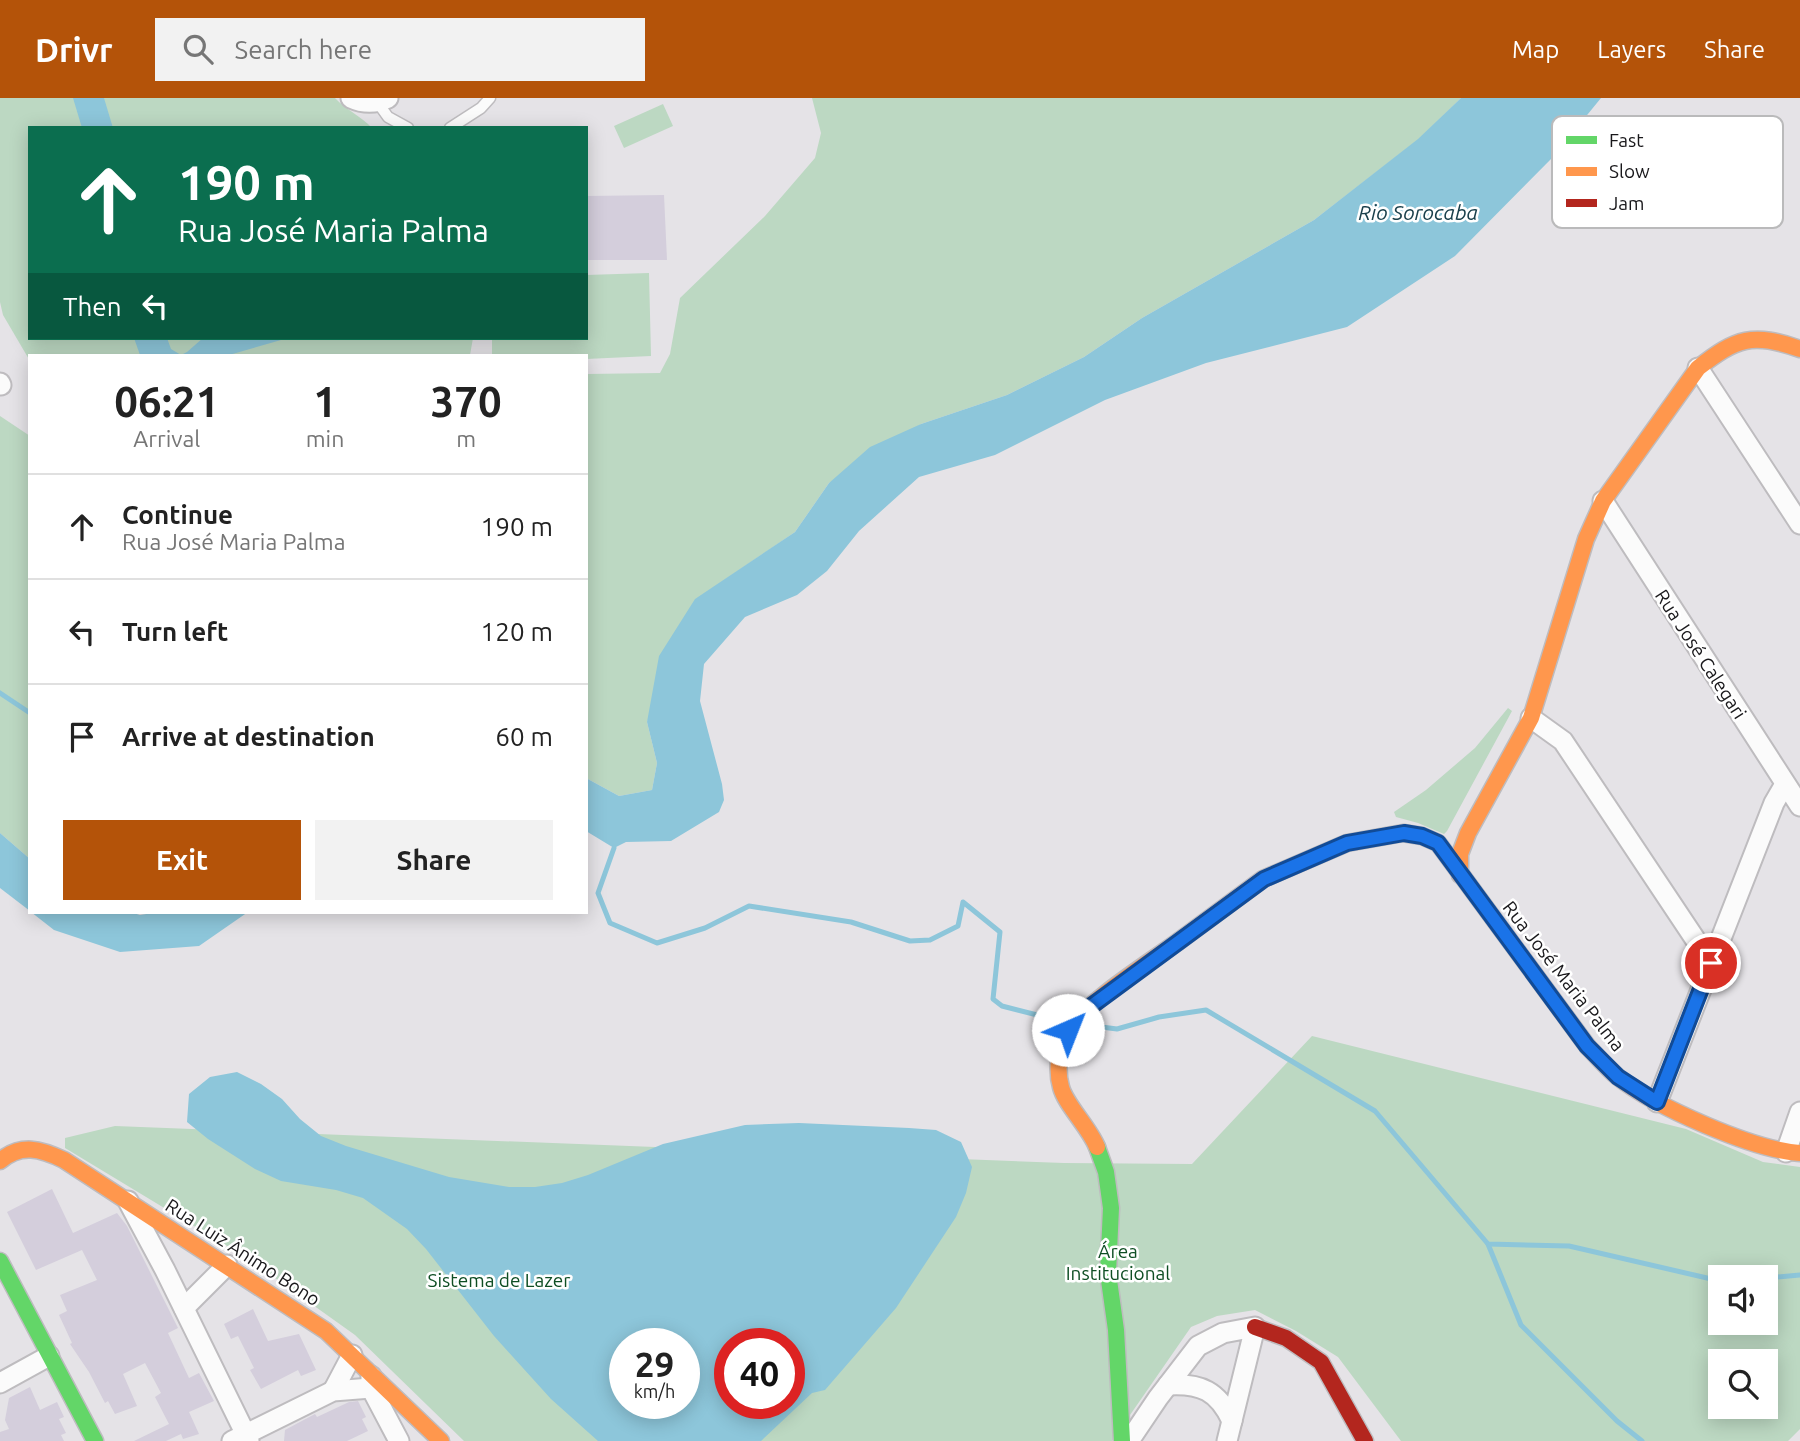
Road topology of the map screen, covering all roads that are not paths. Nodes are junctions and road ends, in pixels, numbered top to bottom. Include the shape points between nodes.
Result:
1 (351, 98) edge
2 (490, 98) edge
3 (383, 100) edge
4 (404, 126) edge
5 (453, 126) edge
6 (1800, 349) edge
7 (1698, 368) junction
8 (1603, 501) junction
9 (1800, 524) edge
10 (1531, 718) junction
11 (1785, 784) junction
12 (1800, 806) edge
13 (1460, 875) junction
14 (1711, 963) junction
15 (1657, 1102) junction
16 (1800, 1112) edge
17 (1793, 1153) edge
18 (0, 1161) edge
19 (128, 1201) junction
20 (170, 1228) junction
21 (0, 1261) edge
22 (227, 1265) junction
23 (165, 1270) junction
24 (184, 1308) junction
25 (1255, 1326) junction
26 (352, 1355) junction
27 (49, 1356) junction
28 (371, 1381) junction
29 (0, 1382) edge
30 (1168, 1385) junction
31 (333, 1391) junction
32 (414, 1415) junction
33 (1232, 1421) junction
34 (242, 1439) edge
35 (95, 1441) edge
36 (399, 1441) edge
37 (407, 1441) edge
38 (441, 1441) edge
39 (1122, 1441) edge
40 (1129, 1441) edge
41 (1227, 1441) edge
42 (1365, 1441) edge

1 - 3 street via 365,103
2 - 5 lane
3 - 4 lane via 388,117
6 - 7 street via 1783,342 1740,341
7 - 8 street
7 - 9 street
8 - 10 street via 1586,539
8 - 11 street, Rua José Calegari
10 - 13 street via 1468,833 1460,855
10 - 14 street via 1563,741
11 - 12 street, Rua José Calegari
11 - 14 street
13 - 15 street, Rua José Maria Palma via 1587,1046 1618,1077
13 - 39 street, Rua José Maria Palma via 1438,843 1422,836 1404,833 1347,843 1264,879 1090,1007 1068,1030 1060,1055 1061,1090 1096,1145 1111,1208 1108,1273
14 - 15 street
15 - 17 street, Rua José Maria Palma via 1718,1130
16 - 17 street
18 - 19 street, Rua Luiz Ânimo Bono via 19,1149 40,1148
19 - 20 street, Rua Luiz Ânimo Bono
19 - 23 street
20 - 22 street, Rua Luiz Ânimo Bono
20 - 23 street via 163,1243
21 - 27 street
22 - 24 street
22 - 26 street, Rua Luiz Ânimo Bono via 326,1331
23 - 24 street
24 - 34 street
25 - 30 street via 1223,1333 1198,1346
25 - 33 street
25 - 42 street via 1286,1338 1321,1362
26 - 28 street, Rua Luiz Ânimo Bono
26 - 31 street
27 - 29 street
27 - 35 street
28 - 31 street
28 - 32 street, Rua Luiz Ânimo Bono
28 - 36 street
30 - 33 street via 1186,1384 1208,1392 1223,1402
30 - 40 street
31 - 34 street
32 - 37 street
32 - 38 street, Rua Luiz Ânimo Bono
33 - 41 street

